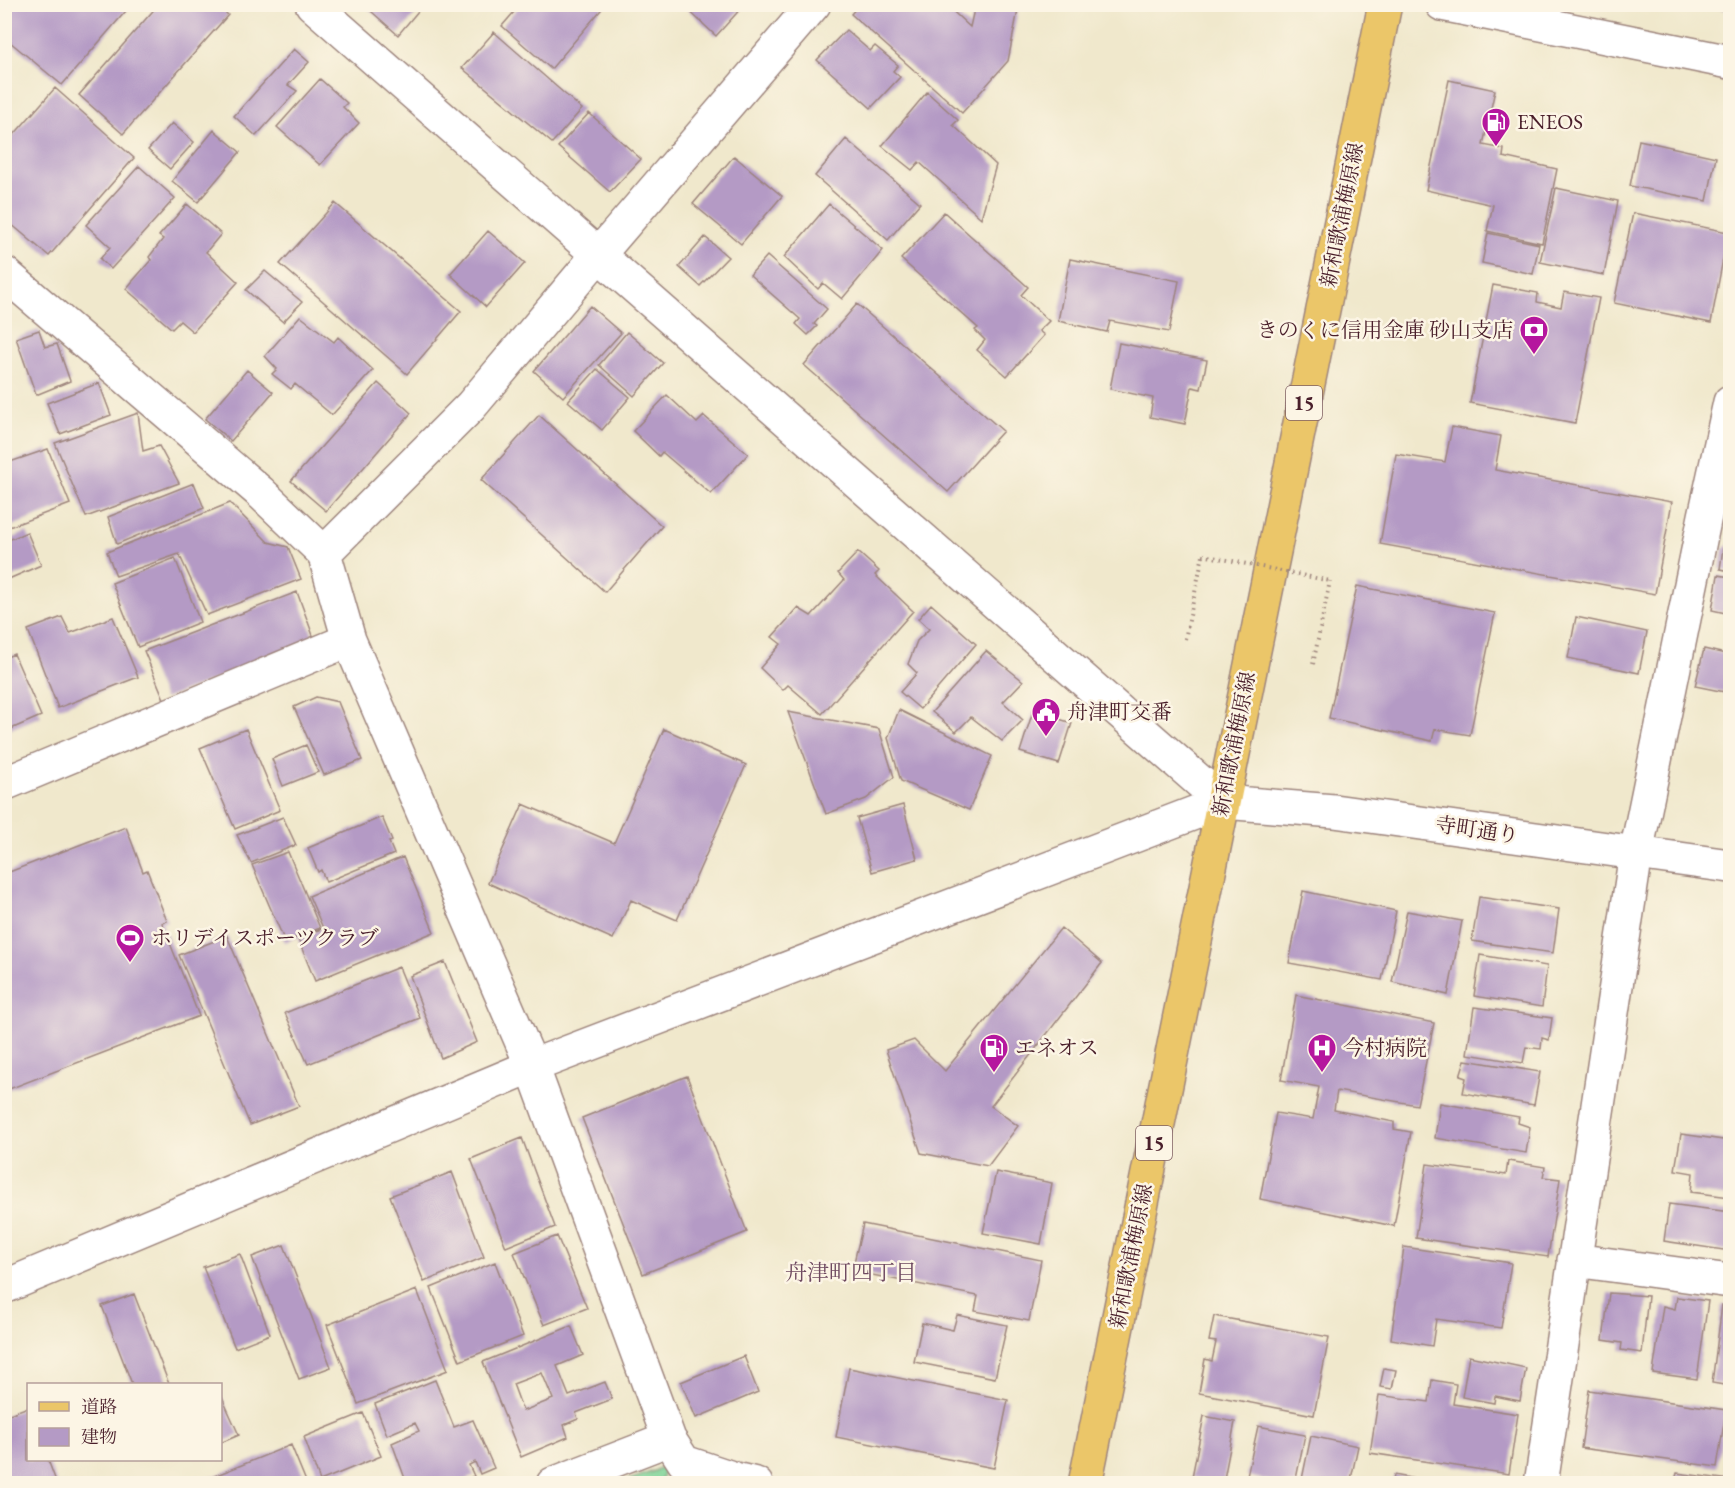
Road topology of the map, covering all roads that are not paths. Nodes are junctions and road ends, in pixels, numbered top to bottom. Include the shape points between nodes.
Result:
1 (312, 4) edge
2 (814, 4) edge
3 (1385, 4) edge
4 (1442, 4) edge
5 (1731, 62) edge
6 (599, 254) junction
7 (4, 273) edge
8 (19, 302) edge
9 (1731, 402) edge
10 (1718, 518) edge
11 (324, 553) junction
12 (349, 640) junction
13 (4, 784) edge
14 (1223, 802) junction
15 (1636, 853) junction
16 (1731, 866) edge
17 (532, 1066) junction
18 (1574, 1260) junction
19 (1731, 1281) edge
20 (4, 1287) edge
21 (678, 1461) edge
22 (553, 1484) edge
23 (756, 1484) edge
24 (1085, 1484) edge
25 (1541, 1484) edge

1 - 6 street
2 - 6 street
3 - 14 main road, 新和歌浦梅原線 / 15
4 - 5 street
6 - 11 street via 471,406
6 - 14 street
7 - 8 street
8 - 11 street via 260,492
9 - 10 street
10 - 15 street
11 - 12 street
12 - 13 street
12 - 17 street
14 - 15 street, 寺町通り via 1334,811
14 - 17 street
14 - 24 main road, 新和歌浦梅原線 / 15
15 - 16 street, 寺町通り
15 - 18 street
17 - 20 street
17 - 21 street
18 - 19 street
18 - 25 street
21 - 22 street
21 - 23 street

